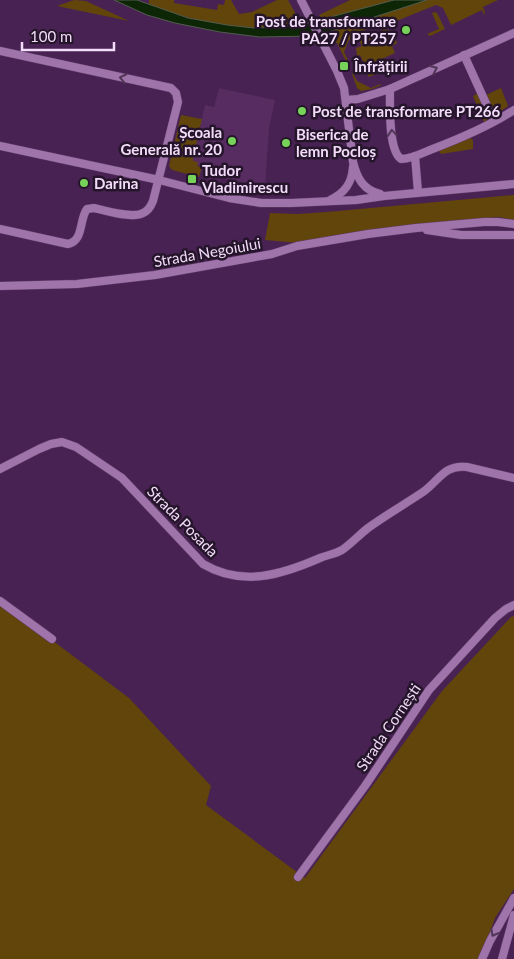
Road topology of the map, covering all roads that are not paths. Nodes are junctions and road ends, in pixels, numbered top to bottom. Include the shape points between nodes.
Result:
1 (301, 0) edge
2 (514, 32) edge
3 (0, 51) edge
4 (464, 56) junction
5 (390, 89) junction
6 (346, 100) junction
7 (514, 110) edge
8 (494, 121) junction
9 (0, 146) edge
10 (415, 156) junction
11 (353, 162) junction
12 (159, 180) junction
13 (514, 184) edge
14 (363, 185) junction
15 (348, 186) junction
16 (418, 192) junction
17 (384, 196) junction
18 (356, 200) junction
19 (326, 201) junction
20 (498, 222) junction
21 (514, 224) edge
22 (417, 228) junction
23 (0, 229) edge
24 (513, 234) edge
25 (0, 286) edge
26 (0, 469) edge
27 (514, 478) edge
28 (0, 602) edge
29 (514, 605) edge
30 (52, 639) dead end
31 (298, 877) dead end
32 (514, 898) edge
33 (514, 915) edge
34 (513, 928) edge
35 (482, 959) edge
36 (502, 959) edge

1 - 6 street via 338,71
2 - 4 street
12 -> 3 street via 178,102 171,88
5 -> 4 street
4 - 8 street
5 - 6 street
10 -> 5 street via 401,160 397,157 392,137
6 - 11 street
7 - 8 street
8 - 10 street
9 - 12 street
10 - 16 street
11 - 14 street
11 - 15 street
12 - 19 street via 261,203
12 - 23 street via 154,201 143,214 132,216 88,209 74,243
13 - 16 street
14 - 15 street via 355,181
14 - 17 street
14 - 18 street via 364,196
15 - 18 street via 348,197
15 - 19 street via 339,196
16 - 17 street
16 - 19 street via 357,203
17 - 18 street
18 - 19 street
20 - 21 street, Strada Negoiului
20 - 22 street, Strada Negoiului
20 - 24 street, Strada Negoiului
22 - 24 street, Strada Negoiului via 461,235
22 - 25 street, Strada Negoiului via 304,245 272,254 155,275 77,284
26 - 27 street, Strada Posada via 39,449 62,442 122,478 203,564 235,576 255,578 294,569 341,550 424,491 448,469 461,466
28 - 30 street
29 - 31 street, Strada Cornești via 495,618 429,690 365,786
32 -> 35 street
33 - 34 street
34 - 36 street

